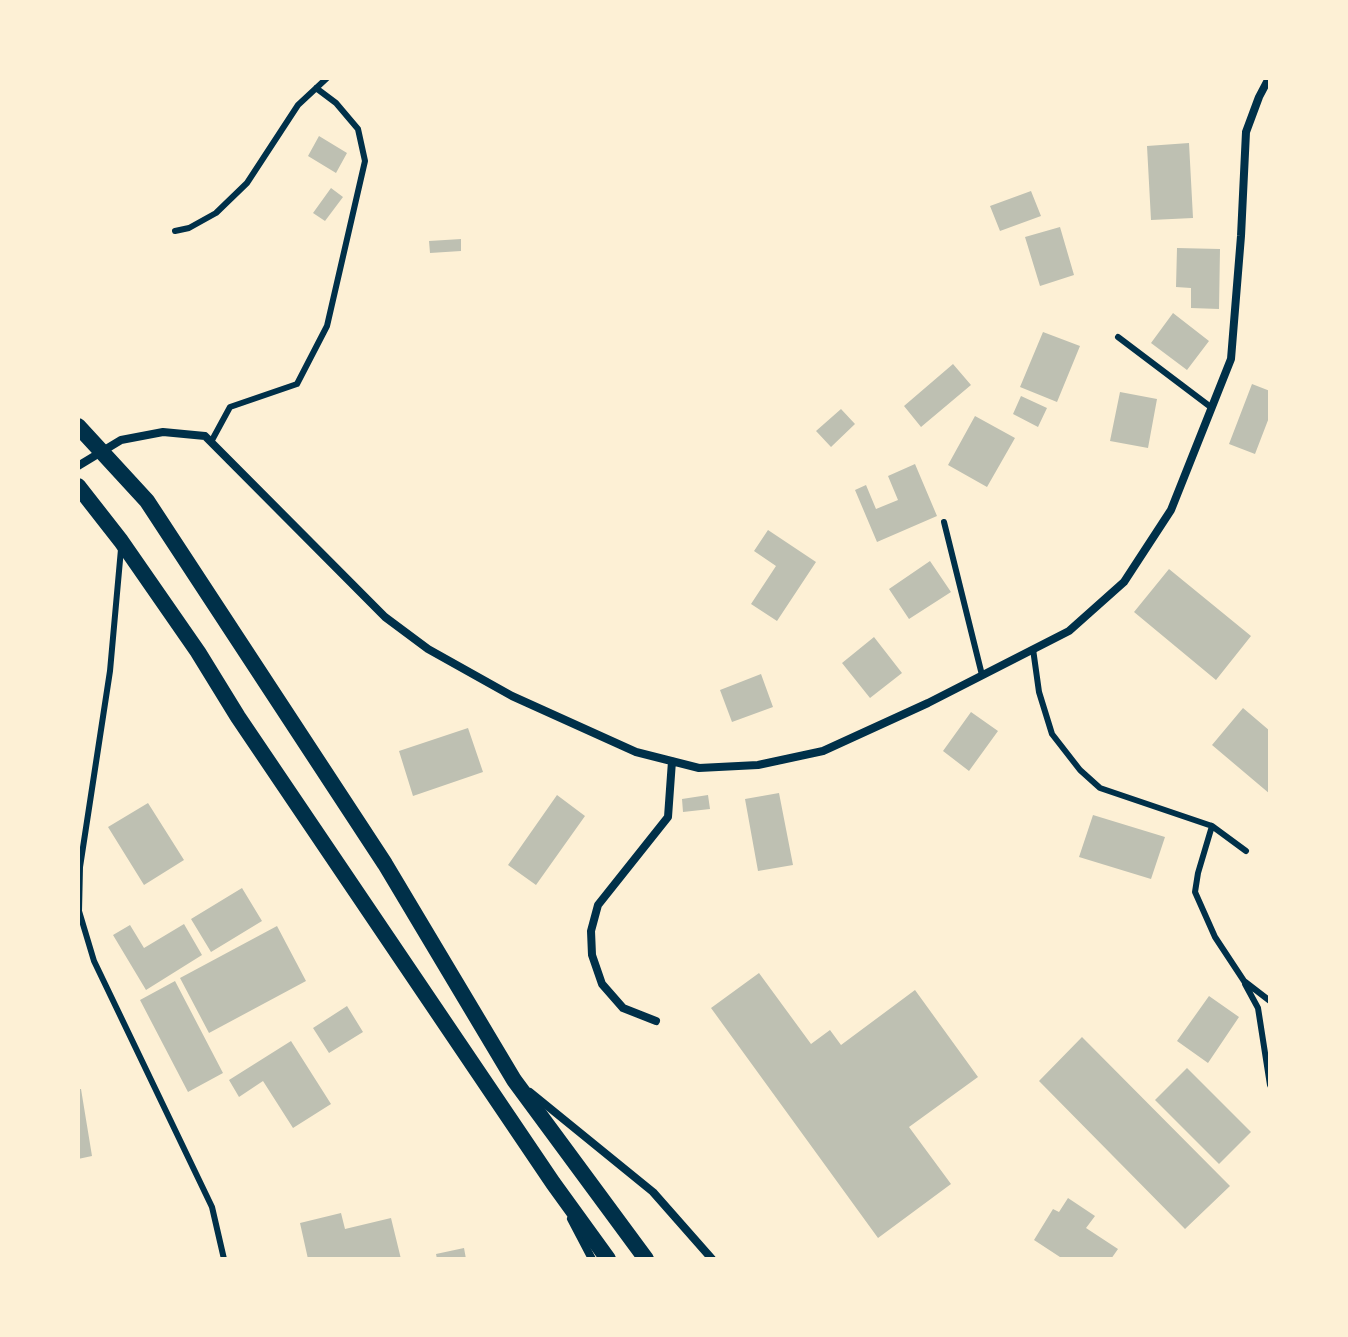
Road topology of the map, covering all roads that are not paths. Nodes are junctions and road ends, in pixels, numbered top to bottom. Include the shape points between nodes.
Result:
1 (327, 78) edge
2 (1269, 78) edge
3 (316, 88) junction
4 (175, 231) dead end
5 (1118, 337) dead end
6 (1212, 408) junction
7 (78, 426) edge
8 (211, 442) junction
9 (102, 451) junction
10 (78, 466) edge
11 (78, 486) edge
12 (944, 522) dead end
13 (121, 541) junction
14 (1033, 649) junction
15 (982, 675) junction
16 (672, 761) junction
17 (1212, 826) junction
18 (1246, 851) dead end
19 (1244, 981) junction
20 (1270, 1001) edge
21 (656, 1021) dead end
22 (514, 1080) junction
23 (1270, 1085) edge
24 (553, 1183) junction
25 (224, 1259) edge
26 (592, 1259) edge
27 (608, 1259) edge
28 (646, 1259) edge
29 (712, 1259) edge

1 - 3 lane
2 - 6 street via 1246,132 1231,359
3 - 4 lane via 298,105 247,183 216,213
3 - 8 lane via 358,129 365,161 327,326 297,384 230,407
5 - 6 lane
6 - 14 street via 1171,510 1124,582 1069,631
7 - 9 main road
8 - 9 street via 205,436 163,432 121,440
8 - 16 street via 385,617 428,649 512,696 636,752
9 - 10 street
9 - 22 main road via 147,501 220,610 385,864
11 - 13 main road
12 - 15 lane
13 - 24 main road
13 - 25 lane via 79,911 94,961 212,1207
14 - 15 street
14 - 17 lane via 1052,734 1080,770 1100,788
15 - 16 street via 823,751 758,765 699,768
16 - 21 street via 668,817 598,905 591,931 602,984 623,1008
17 - 18 lane
17 - 19 lane via 1195,892 1215,937
19 - 20 lane
19 - 23 lane via 1258,1008
22 - 28 main road
22 - 29 street via 653,1192
24 - 26 street
24 - 27 main road

